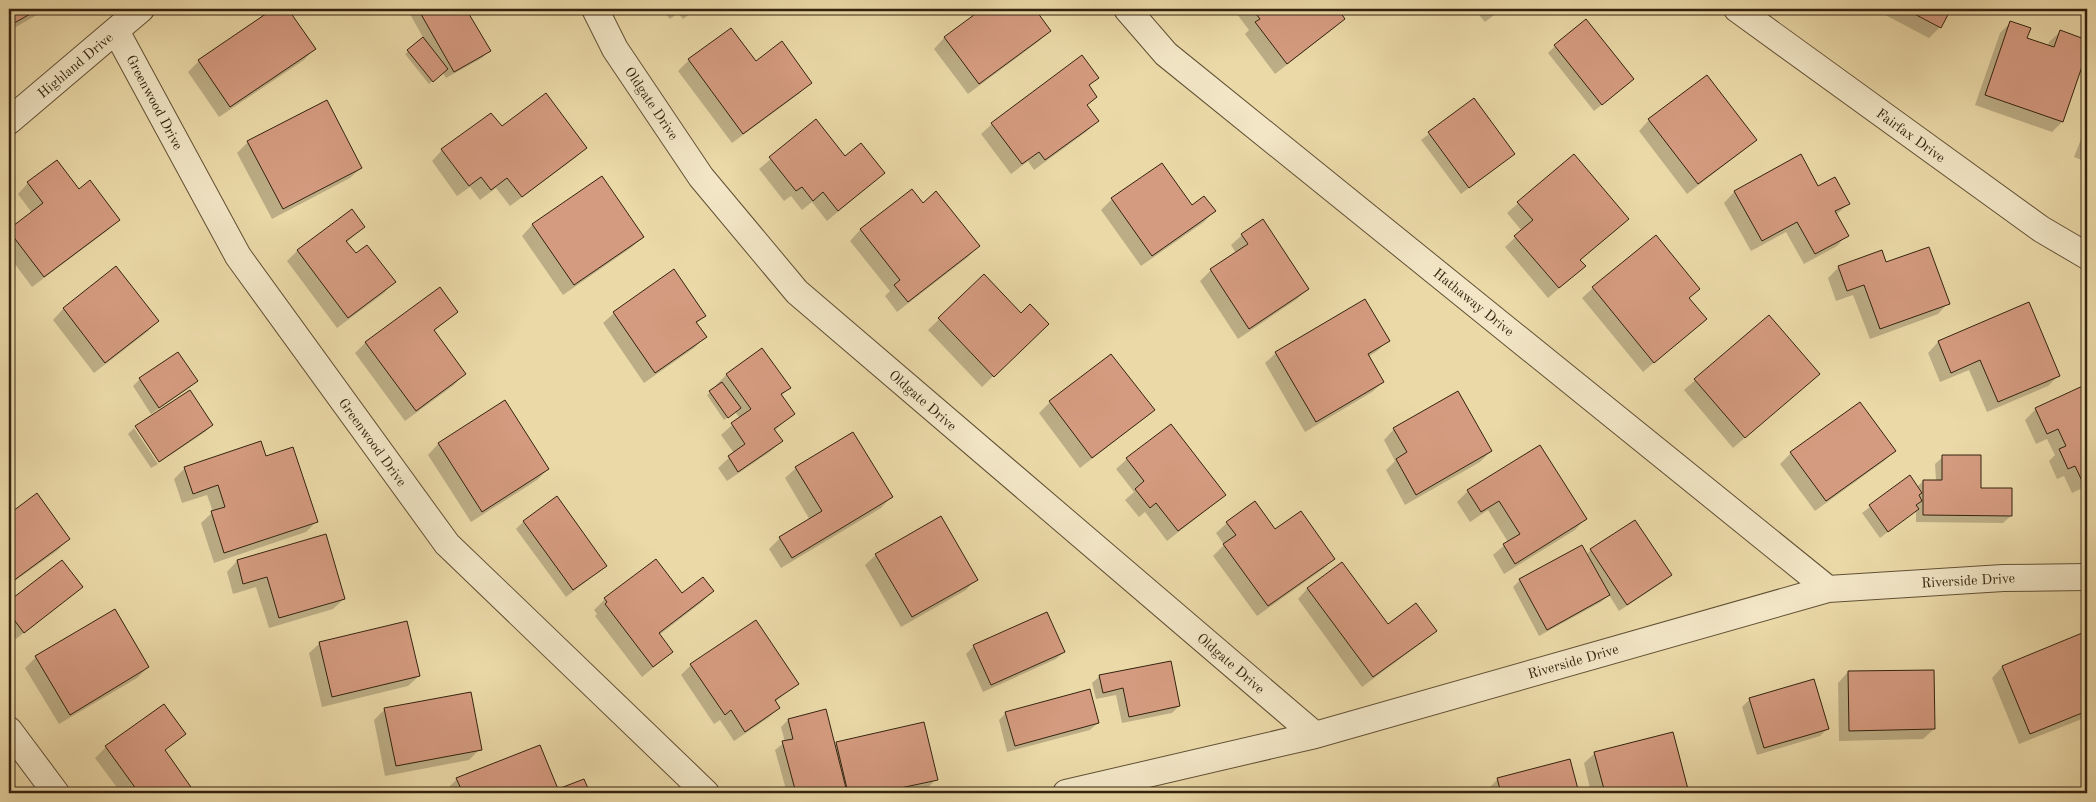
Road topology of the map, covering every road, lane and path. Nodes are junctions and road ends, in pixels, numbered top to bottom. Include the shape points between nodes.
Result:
1 (141, 9) edge
2 (595, 9) edge
3 (1127, 9) edge
4 (1737, 9) edge
5 (116, 31) junction
6 (9, 121) edge
7 (2087, 256) edge
8 (2087, 577) edge
9 (1828, 588) junction
10 (9, 730) edge
11 (1315, 735) junction
12 (56, 793) edge
13 (706, 793) edge
14 (1066, 793) edge

1 - 5 street, Highland Drive
2 - 11 street, Oldgate Drive via 615,49 701,177 797,292
3 - 9 street, Hathaway Drive via 1166,54
4 - 7 street, Fairfax Drive via 2041,229
5 - 6 street, Highland Drive
5 - 13 street, Greenwood Drive via 238,256 447,544
8 - 9 street, Riverside Drive via 2003,578
9 - 11 street, Riverside Drive
10 - 12 street
11 - 14 street, Riverside Drive

